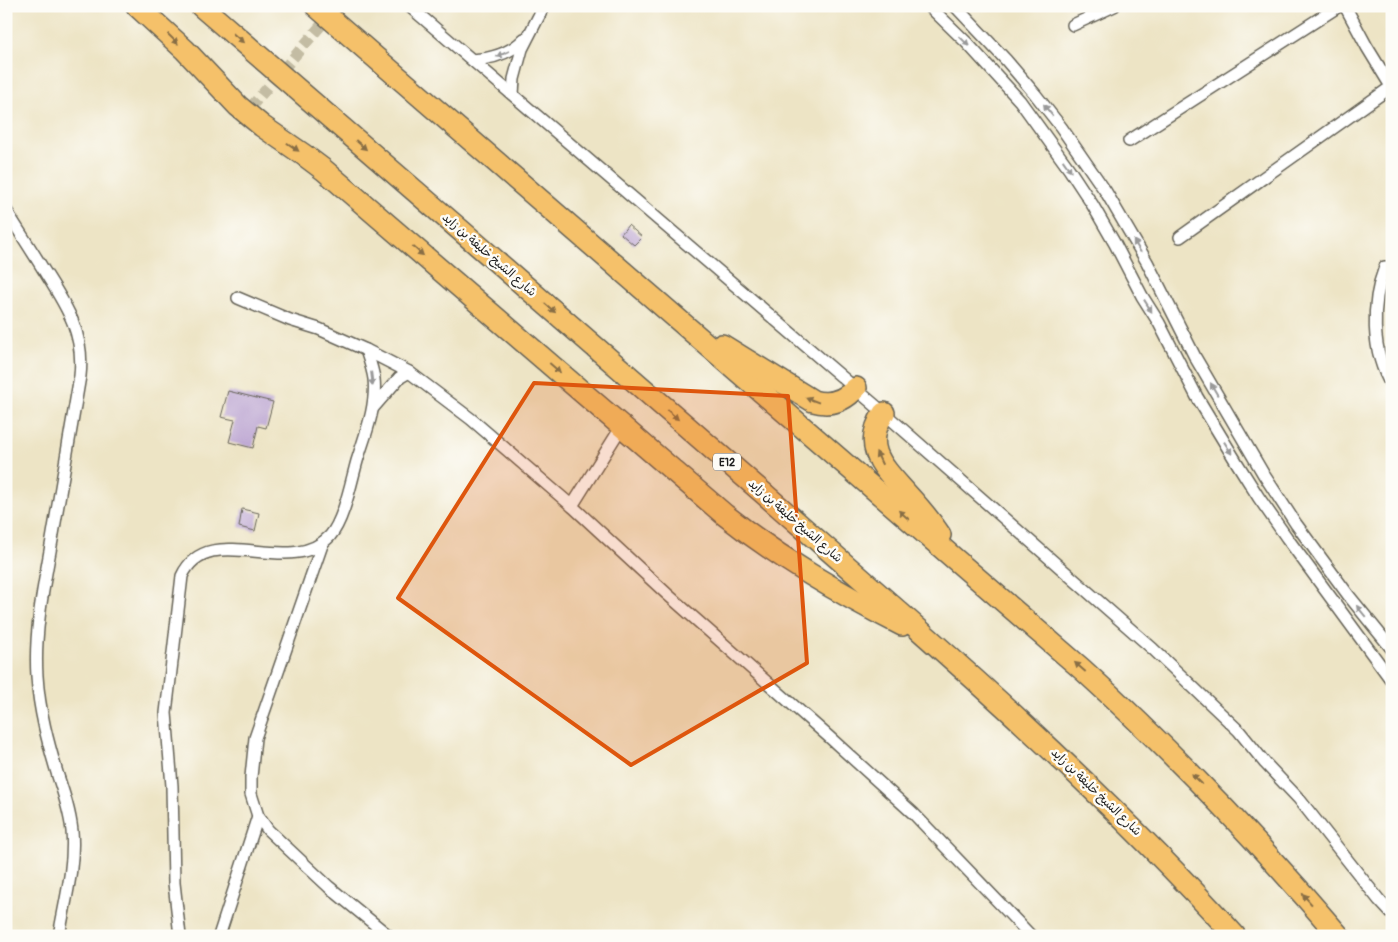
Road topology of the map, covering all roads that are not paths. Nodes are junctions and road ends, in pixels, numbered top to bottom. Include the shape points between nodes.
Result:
1 (137, 6) edge
2 (201, 6) edge
3 (409, 6) edge
4 (544, 6) edge
5 (929, 6) edge
6 (955, 6) edge
7 (1114, 6) edge
8 (1339, 6) edge
9 (1345, 6) edge
10 (329, 8) edge
11 (1073, 25) dead end
12 (528, 34) junction
13 (472, 60) junction
14 (1391, 87) edge
15 (513, 94) junction
16 (1128, 141) dead end
17 (6, 210) edge
18 (1180, 237) dead end
19 (1392, 268) edge
20 (238, 298) dead end
21 (686, 327) junction
22 (366, 350) junction
23 (409, 372) junction
24 (1392, 386) edge
25 (856, 388) junction
26 (373, 408) junction
27 (884, 412) junction
28 (622, 426) junction
29 (572, 506) junction
30 (323, 542) junction
31 (962, 566) junction
32 (930, 640) junction
33 (1392, 650) edge
34 (1392, 681) edge
35 (258, 816) junction
36 (1392, 914) edge
37 (59, 936) edge
38 (180, 936) edge
39 (219, 936) edge
40 (389, 936) edge
41 (1031, 936) edge
42 (1236, 936) edge
43 (1339, 936) edge

1 -> 28 highway via 179,44 227,95 324,170
2 -> 32 highway, شارع الشيخ خليفة بن زايد / E12
3 - 13 street
4 - 12 street
5 -> 34 street via 1020,101 1070,169 1159,323 1196,397 1250,484
33 -> 6 street via 1296,524 1264,475 1195,357 1106,192 1036,94
7 - 11 street
8 - 16 street
9 - 14 street
10 - 21 highway
12 -> 13 street via 520,44 497,57
12 - 15 street via 517,63
13 - 15 street
14 - 18 street
15 - 25 street
17 - 37 street via 62,298 76,330 81,353 36,654 43,722 72,829 71,869
19 - 24 street via 1385,266 1381,278 1375,320 1379,352
20 - 22 street
25 -> 21 highway via 837,402 813,401
31 -> 21 highway
22 - 23 street
22 -> 26 street via 374,379
23 - 26 street
23 - 29 street via 471,419
25 - 27 street
26 - 30 street via 340,519
31 -> 27 highway via 931,522 879,461 874,435
27 - 36 street via 1153,649 1239,731
28 - 29 street
28 - 32 highway via 725,515 770,549 840,593
29 - 41 street via 914,814
30 - 35 street via 255,738 251,794
30 - 38 street via 306,551 287,554 208,551 194,559 182,576 166,713 174,883
43 -> 31 highway via 1260,845 1170,752 1083,670
32 - 42 highway, شارع الشيخ خليفة بن زايد / E12 via 1087,782
35 - 39 street
35 - 40 street via 268,830 329,887

